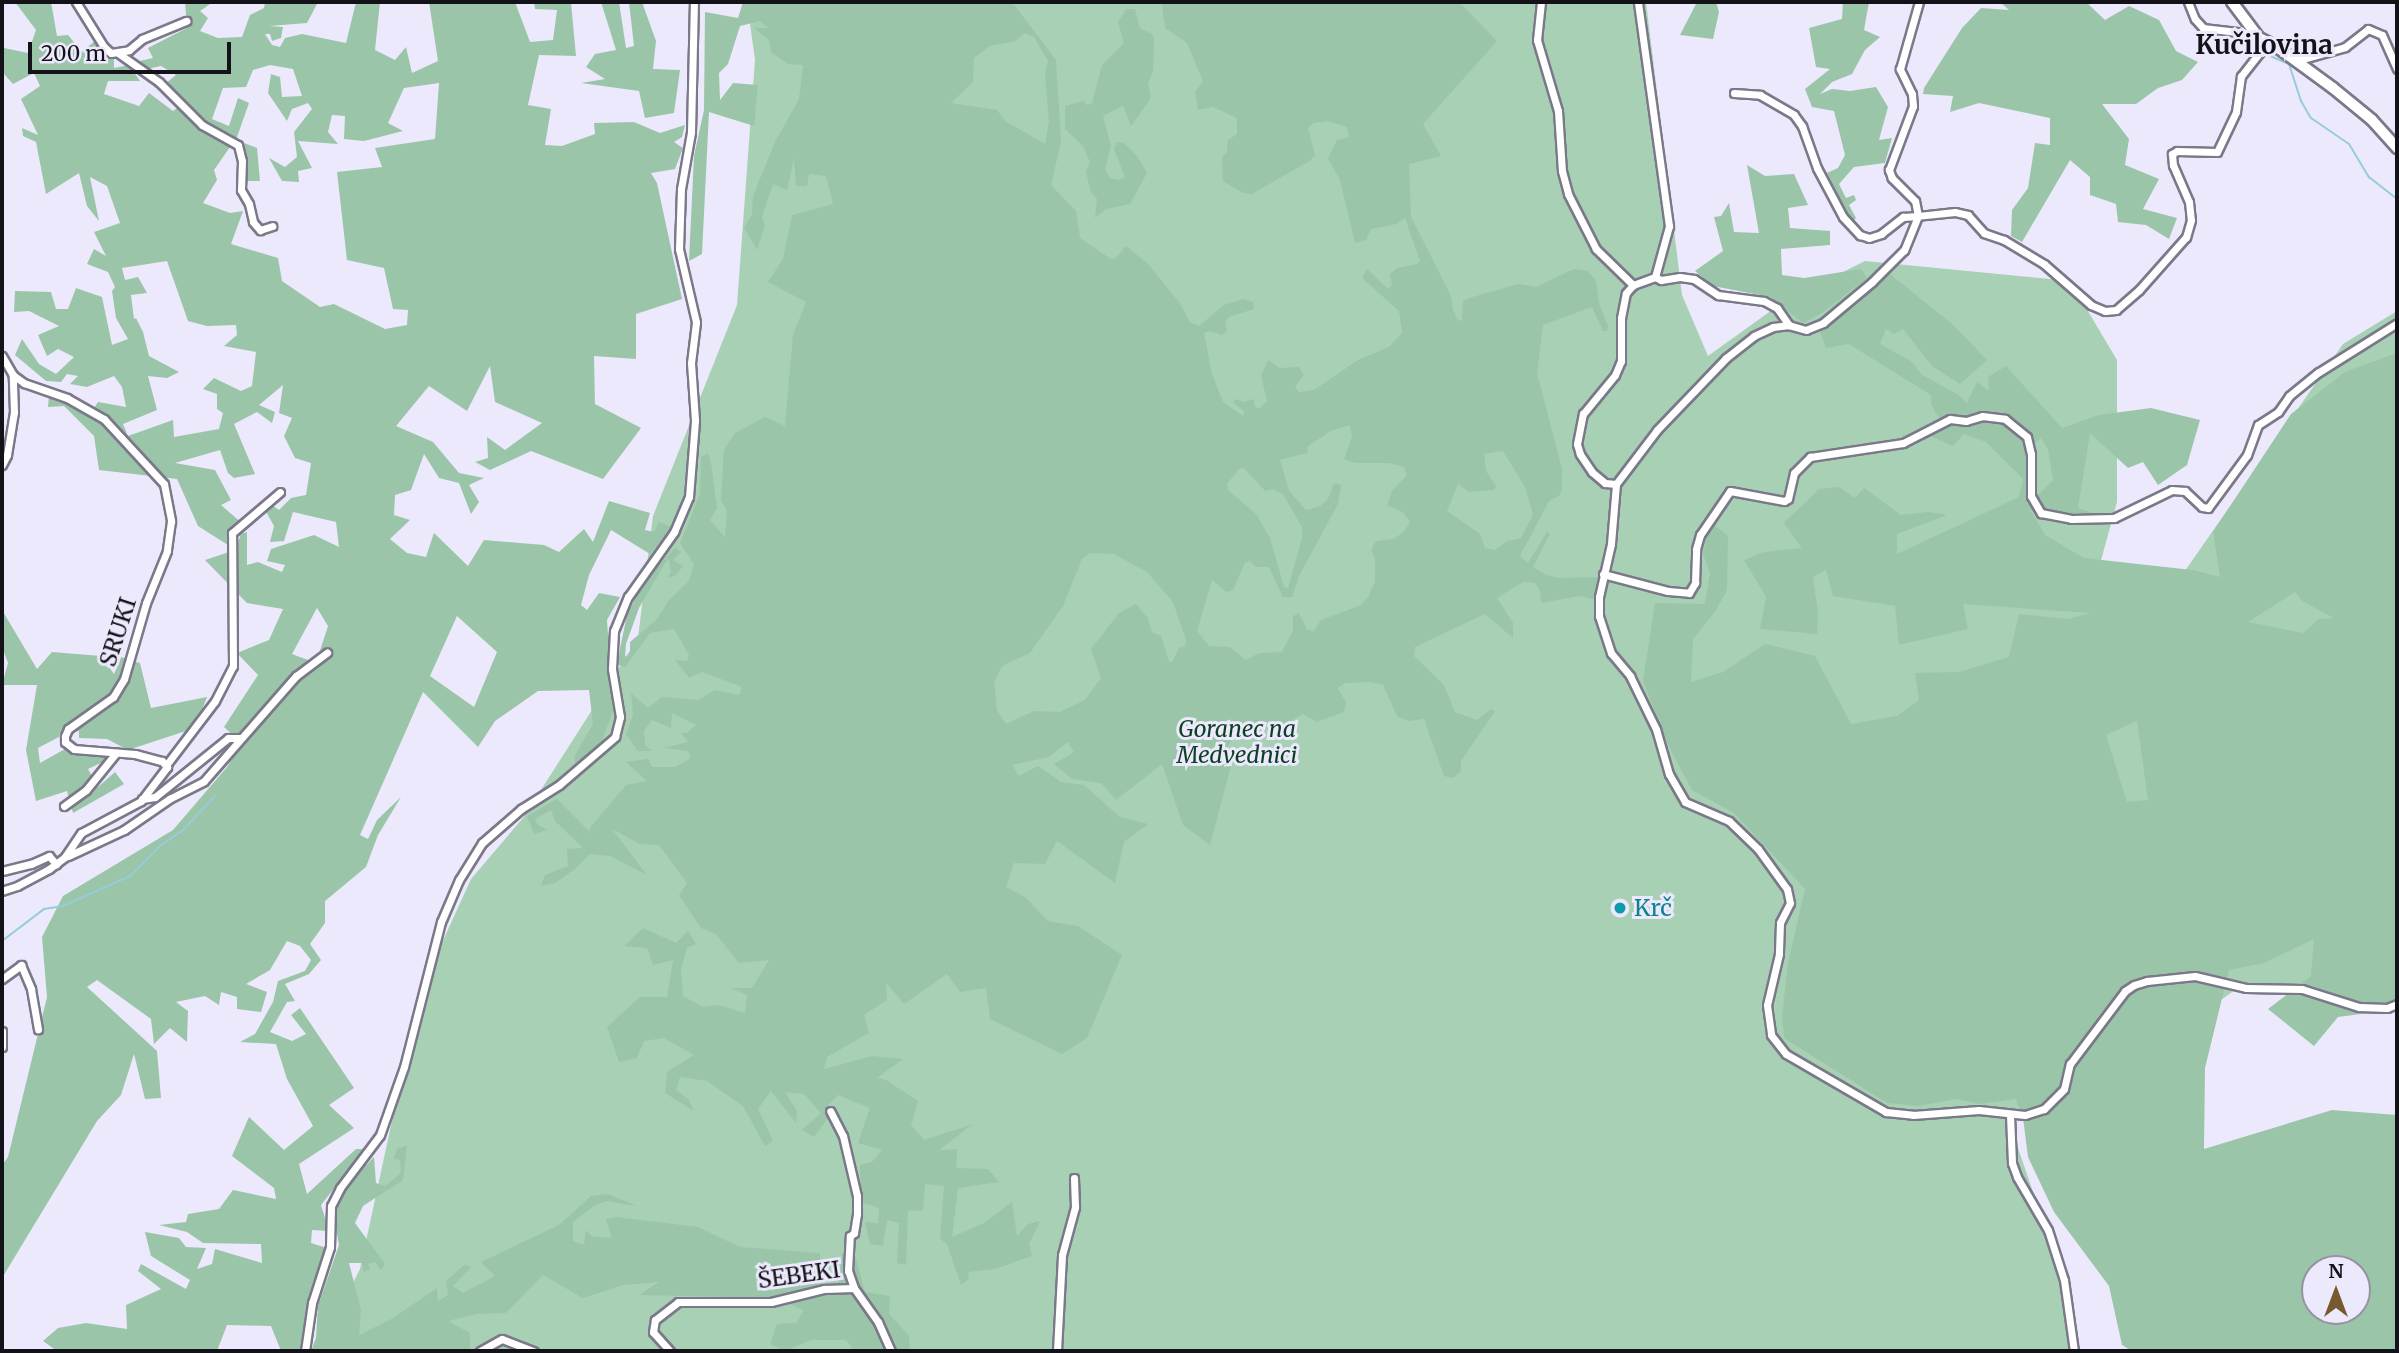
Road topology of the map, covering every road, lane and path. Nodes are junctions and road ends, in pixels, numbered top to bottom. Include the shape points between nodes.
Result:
1 (76, 2) edge
2 (694, 2) edge
3 (1541, 2) edge
4 (1638, 2) edge
5 (1919, 2) edge
6 (2188, 2) edge
7 (2232, 2) edge
8 (186, 21) dead end
9 (2259, 37) junction
10 (118, 54) junction
11 (2296, 61) junction
12 (2397, 69) edge
13 (1734, 93) dead end
14 (2397, 148) edge
15 (1918, 216) junction
16 (272, 226) dead end
17 (1655, 277) junction
18 (1633, 285) junction
19 (2397, 323) edge
20 (1788, 325) junction
21 (2, 356) edge
22 (13, 375) junction
23 (2, 465) edge
24 (1616, 484) junction
25 (280, 492) dead end
26 (1603, 573) junction
27 (327, 653) dead end
28 (240, 738) junction
29 (116, 753) junction
30 (167, 764) junction
31 (142, 799) junction
32 (64, 806) dead end
33 (65, 857) junction
34 (56, 864) junction
35 (2, 870) edge
36 (2, 891) edge
37 (2, 979) edge
38 (2397, 1004) edge
39 (38, 1029) dead end
40 (2, 1031) edge
41 (2, 1048) edge
42 (830, 1111) dead end
43 (2010, 1115) junction
44 (1074, 1178) dead end
45 (853, 1288) junction
46 (305, 1351) edge
47 (480, 1351) edge
48 (534, 1351) edge
49 (670, 1351) edge
50 (891, 1351) edge
51 (1057, 1351) edge
52 (2074, 1351) edge

1 - 10 street via 104,47
2 - 46 street via 692,121 681,189 679,249 696,322 691,363 695,420 692,478 683,515 628,597 614,631 612,670 620,717 615,737 482,843 459,880 441,922 404,1067 380,1135 331,1206 330,1247 312,1303
3 - 18 street via 1537,40 1558,111 1568,194 1596,249
4 - 17 street via 1669,226
5 - 15 street via 1900,69 1913,106 1889,170 1915,201
6 - 9 street via 2203,28
7 - 9 street
8 - 10 street
9 - 11 street
9 - 15 street via 2260,52 2241,76 2236,112 2217,152 2172,154 2189,202 2191,220 2186,237 2116,310 2098,309 2044,264 1984,233 1968,215
10 - 16 street via 159,82 202,125 238,145 240,184 253,222 260,230
11 - 12 street via 2345,47 2368,29 2382,35
11 - 14 street via 2367,115
13 - 15 street via 1760,95 1794,115 1843,217 1860,236 1869,238 1903,218
15 - 20 street via 1904,250 1872,282 1823,323 1806,331
17 - 18 street
17 - 20 street via 1694,279 1717,295 1764,301 1777,308
18 - 24 street via 1626,293 1621,318 1620,361 1615,375 1583,414 1577,444 1592,472 1605,483
19 - 26 street via 2319,372 2258,425 2247,455 2207,508 2185,491 2172,490 2114,518 2071,519 2041,513 2031,496 2027,437 2006,419 1950,419 1903,443 1810,457 1794,473 1784,501 1730,491 1700,535 1695,583 1689,593
20 - 24 street via 1754,335 1727,358 1657,430
21 - 22 street
22 - 23 street via 13,421
22 - 29 street, SRUKI via 104,419 165,488 171,535 124,679 113,697 68,729 65,736 74,749
24 - 26 street via 1611,544
25 - 30 street via 232,533 233,666 215,701
26 - 43 street via 1601,627 1611,653 1630,676 1656,729 1669,774 1685,802 1729,821 1758,849 1787,889 1790,903 1780,923 1779,954 1767,1004 1767,1023 1777,1045 1886,1112 1913,1115 1979,1110
27 - 28 street via 296,676
28 - 31 street via 228,738 156,797
28 - 33 street via 204,780 124,830
29 - 30 street, SRUKI
29 - 32 street via 86,790
30 - 31 street
31 - 33 street via 81,833
33 - 34 street
34 - 35 street via 49,856
34 - 36 street
37 - 39 street via 21,965 31,989
38 - 43 street via 2373,1009 2302,989 2254,989 2194,976 2134,985 2070,1064 2064,1089 2053,1102 2034,1113
40 - 41 street
42 - 45 street, ŠEBEKI via 843,1136 857,1196 848,1271
43 - 52 street via 2012,1163 2048,1230 2064,1280
44 - 51 street via 1075,1207 1062,1255
45 - 49 street, ŠEBEKI via 824,1289 771,1302 678,1302 655,1320 653,1332
45 - 50 street via 878,1322
47 - 48 street via 505,1339

